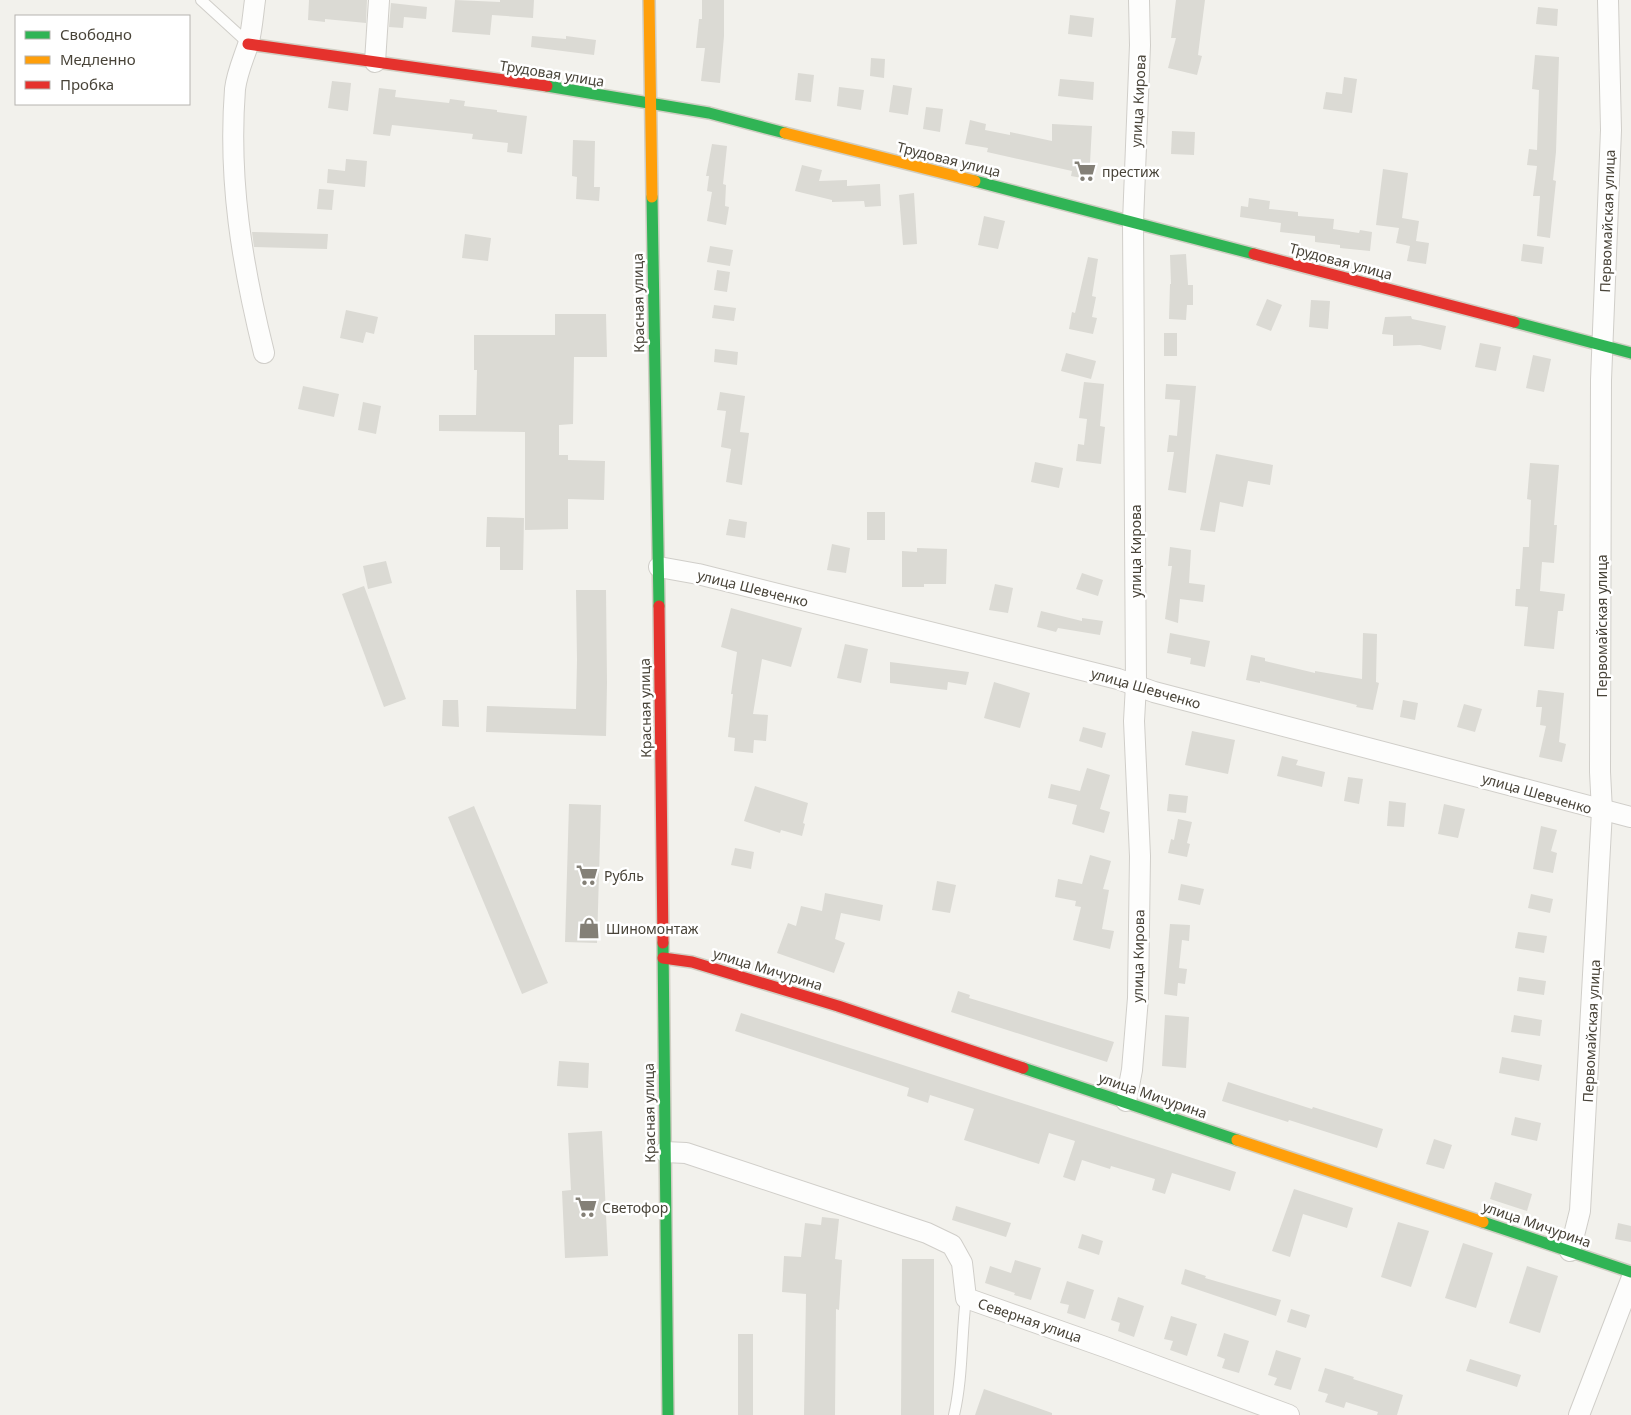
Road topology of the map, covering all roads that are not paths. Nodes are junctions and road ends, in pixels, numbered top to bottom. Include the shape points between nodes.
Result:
1 (201, 0) edge
2 (255, 0) edge
3 (378, 0) edge
4 (649, 0) edge
5 (1139, 0) edge
6 (1608, 0) edge
7 (248, 44) junction
8 (375, 62) junction
9 (649, 103) junction
10 (1132, 222) junction
11 (1602, 346) junction
12 (264, 353) dead end
13 (1631, 354) edge
14 (658, 567) junction
15 (1136, 685) junction
16 (1602, 811) junction
17 (1631, 817) edge
18 (663, 958) junction
19 (1126, 1101) junction
20 (665, 1152) junction
21 (1570, 1251) junction
22 (1631, 1272) edge
23 (1631, 1280) edge
24 (966, 1298) junction
25 (668, 1415) edge
26 (954, 1415) edge
27 (1289, 1415) edge
28 (1579, 1415) edge

1 - 7 lane
2 - 7 street
3 - 8 street
4 - 9 street, Красная улица
5 - 10 street, улица Кирова
6 - 11 street, Первомайская улица via 1611,130
7 - 8 street, Трудовая улица
7 - 12 street via 235,88 233,158 239,236
8 - 9 street, Трудовая улица
9 - 10 street, Трудовая улица via 709,113
9 - 14 street, Красная улица
10 - 11 street, Трудовая улица
10 - 15 street, улица Кирова
11 - 13 street, Трудовая улица
11 - 16 street, Первомайская улица
14 - 15 street, улица Шевченко via 698,574
14 - 18 street, Красная улица
15 - 16 street, улица Шевченко
15 - 19 street, улица Кирова via 1134,721 1140,856 1138,998
16 - 17 street, улица Шевченко
16 - 21 street, Первомайская улица via 1580,1211
18 - 19 street, улица Мичурина via 692,962 838,1006
18 - 20 street, Красная улица
19 - 21 street, улица Мичурина
20 - 24 street, Северная улица via 686,1153 927,1233 952,1245 962,1264
20 - 25 street, Красная улица
21 - 22 street, улица Мичурина
23 - 28 street
24 - 26 lane
24 - 27 street, Северная улица

